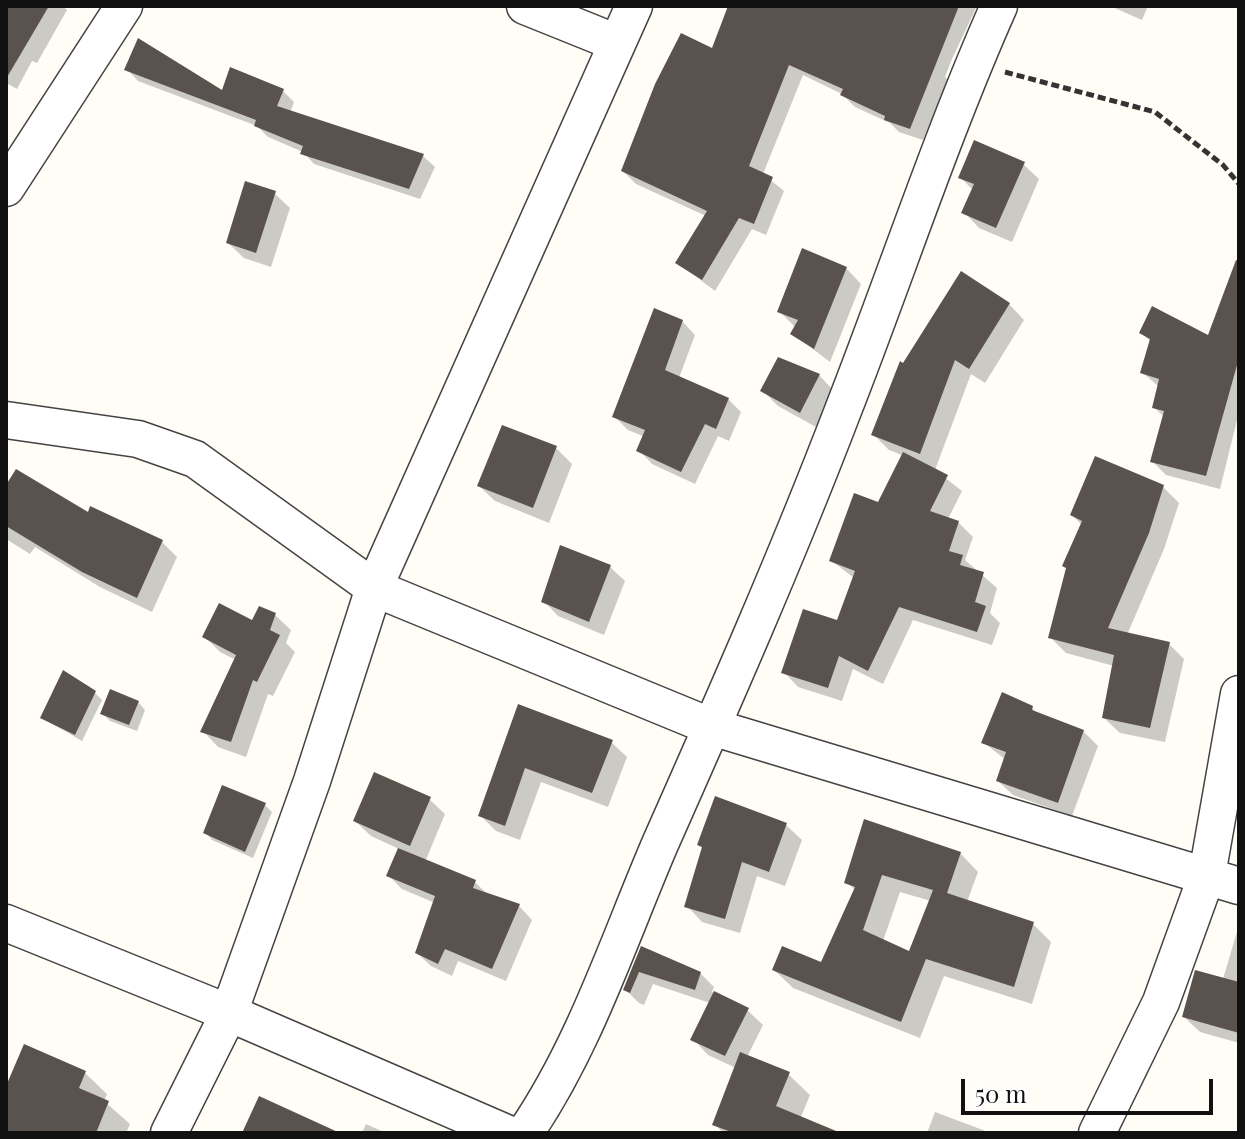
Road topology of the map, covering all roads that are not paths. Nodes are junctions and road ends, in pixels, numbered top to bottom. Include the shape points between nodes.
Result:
1 (124, 6) edge
2 (525, 6) edge
3 (634, 6) edge
4 (999, 6) edge
5 (617, 43) junction
6 (6, 188) edge
7 (6, 420) edge
8 (374, 588) junction
9 (1239, 694) edge
10 (712, 727) junction
11 (1223, 881) edge
12 (6, 923) edge
13 (229, 1013) junction
14 (169, 1133) edge
15 (506, 1133) edge
16 (525, 1133) edge
17 (1097, 1133) edge

1 - 6 street
2 - 5 street
3 - 5 street
4 - 10 street via 842,414
5 - 8 street
7 - 8 street via 138,439 195,459
8 - 10 street
8 - 13 street
9 - 11 street
10 - 11 street
10 - 16 street via 576,1048
11 - 17 street
12 - 13 street
13 - 14 street
13 - 15 street

